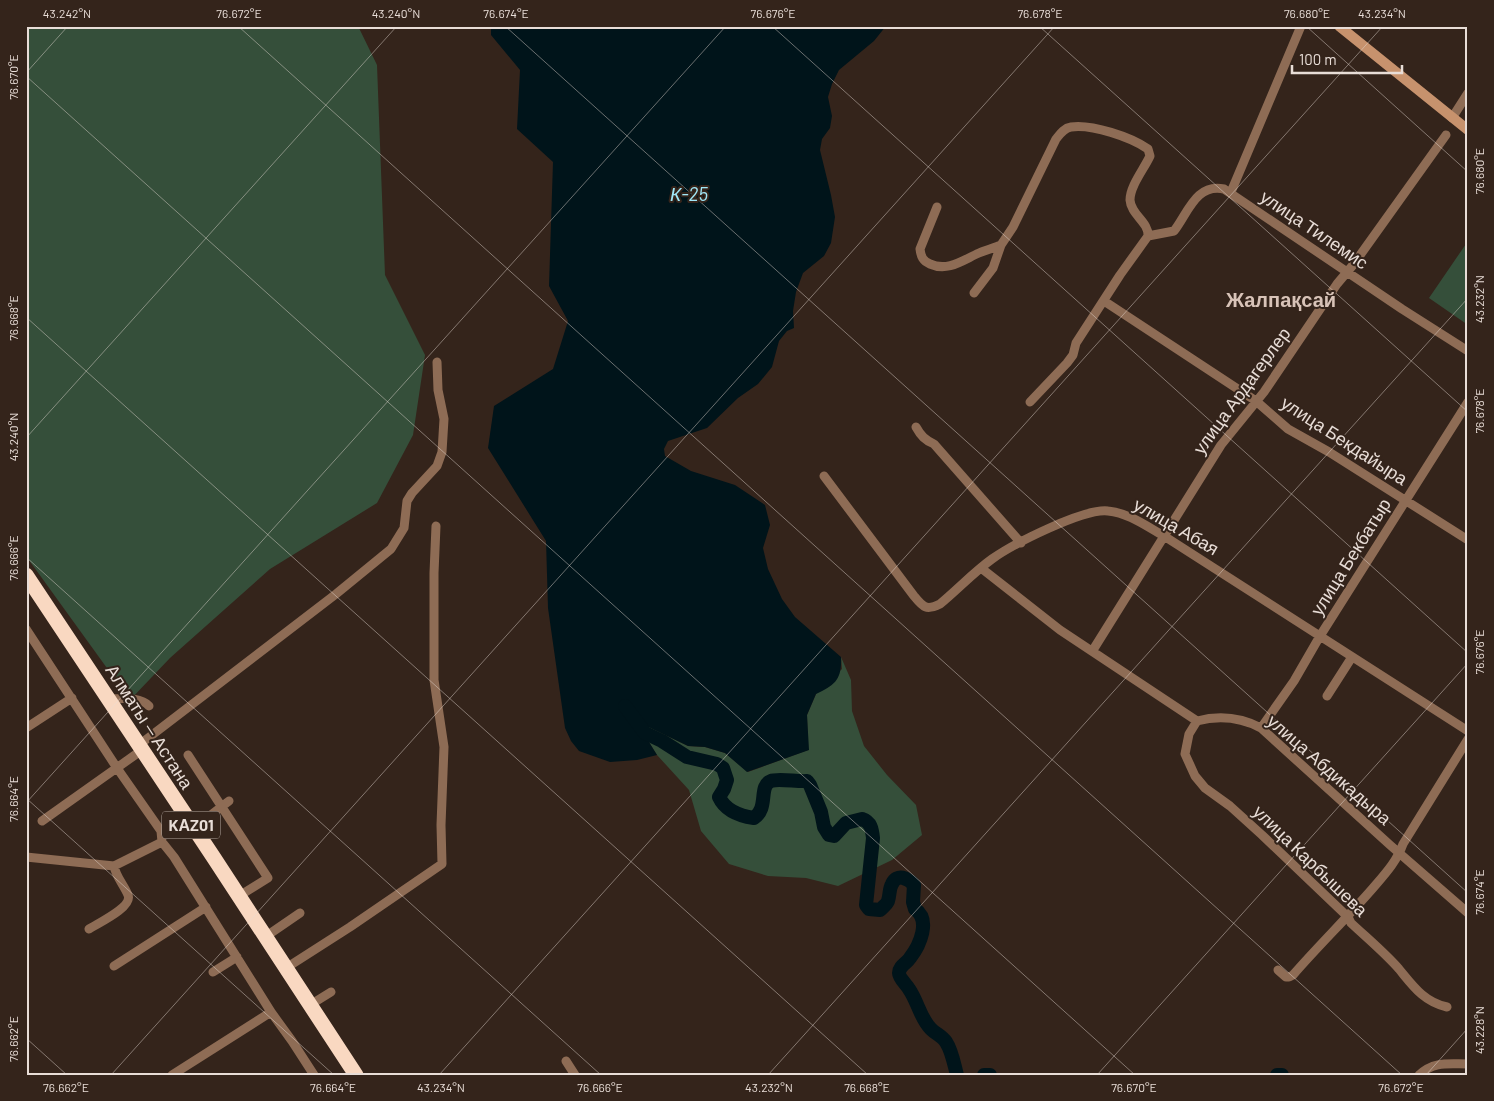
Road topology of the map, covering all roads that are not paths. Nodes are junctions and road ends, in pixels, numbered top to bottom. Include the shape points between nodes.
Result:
1 (1301, 26) edge
2 (1340, 26) edge
3 (1468, 93) edge
4 (1452, 118) junction
5 (1468, 130) edge
6 (1446, 135) dead end
7 (1231, 192) junction
8 (937, 207) dead end
9 (1148, 236) junction
10 (1001, 245) junction
11 (1347, 272) junction
12 (974, 293) dead end
13 (1104, 301) junction
14 (1468, 351) edge
15 (437, 362) dead end
16 (1256, 401) junction
17 (1030, 402) dead end
18 (1468, 402) edge
19 (916, 427) dead end
20 (824, 476) dead end
21 (1405, 501) junction
22 (436, 526) dead end
23 (1164, 536) junction
24 (1468, 540) edge
25 (1021, 542) junction
26 (981, 568) junction
27 (26, 575) edge
28 (26, 629) edge
29 (1320, 636) junction
30 (1093, 650) junction
31 (1352, 657) junction
32 (1327, 696) dead end
33 (72, 698) junction
34 (108, 699) junction
35 (149, 706) dead end
36 (1197, 721) junction
37 (26, 728) edge
38 (1261, 728) junction
39 (1468, 730) edge
40 (1468, 739) edge
41 (140, 747) junction
42 (188, 756) dead end
43 (117, 768) junction
44 (226, 803) junction
45 (42, 821) dead end
46 (190, 822) junction
47 (161, 831) junction
48 (162, 842) junction
49 (1400, 854) junction
50 (26, 857) edge
51 (114, 866) junction
52 (239, 896) junction
53 (206, 907) junction
54 (300, 913) dead end
55 (1468, 913) edge
56 (1348, 917) junction
57 (89, 929) dead end
58 (265, 937) junction
59 (237, 957) junction
60 (114, 966) dead end
61 (286, 968) junction
62 (1278, 970) dead end
63 (213, 972) dead end
64 (331, 992) dead end
65 (310, 1005) junction
66 (1447, 1007) dead end
67 (271, 1012) junction
68 (566, 1061) dead end
69 (1468, 1064) edge
70 (172, 1075) edge
71 (314, 1075) edge
72 (356, 1075) edge
73 (575, 1075) edge
74 (1419, 1075) edge

1 - 7 street
2 - 4 street
3 - 4 street
4 - 5 street
6 - 11 street, улица Ардагерлер
7 - 9 street, улица Тилемис via 1219,188 1204,190 1174,231
7 - 11 street, улица Тилемис
8 - 10 street via 920,249 928,264 950,267
9 - 10 street via 1147,228 1134,211 1130,199 1150,156 1148,149 1105,131 1070,127 1056,139 1013,228
9 - 13 street
10 - 12 street via 993,268
11 - 14 street, улица Тилемис
11 - 16 street, улица Ардагерлер
13 - 16 street, улица Бекдайыра
13 - 17 street via 1076,343 1067,363
15 - 41 street via 444,419 442,452 437,466 407,500 404,528 391,549
16 - 21 street, улица Бекдайыра via 1288,429
16 - 23 street, улица Ардагерлер via 1221,444
18 - 21 street, улица Бекбатыр
19 - 25 street
20 - 26 street, улица Абая via 923,606 932,608 940,604
21 - 24 street, улица Бекдайыра
21 - 29 street, улица Бекбатыр
22 - 61 street via 434,680 444,747 442,864
23 - 25 street, улица Абая via 1125,515 1106,510 1064,522
23 - 29 street, улица Абая
23 - 30 street, улица Ардагерлер
25 - 26 street, улица Абая
26 - 30 street via 1060,630
27 - 34 highway, Алматы — Астана / KАZ01
28 - 33 street
29 - 31 street, улица Абая
29 - 38 street, улица Бекбатыр
30 - 36 street
31 - 32 street
31 - 39 street, улица Абая
33 - 37 street
33 - 43 street
34 - 35 street via 139,700
34 - 41 highway, Алматы — Астана / KАZ01
36 - 38 street, улица Абдикадыра via 1216,716 1232,717
36 - 56 street, улица Карбышева via 1188,734 1185,754 1195,776
38 - 49 street, улица Абдикадыра
40 - 49 street via 1403,844
41 - 43 street
41 - 46 highway, Алматы — Астана / KАZ01
42 - 44 street
43 - 45 street
43 - 47 street
44 - 46 street
44 - 52 street via 268,878
46 - 47 street
46 - 52 highway, Алматы — Астана / KАZ01
47 - 48 street
48 - 51 street
48 - 53 street
49 - 55 street, улица Абдикадыра
49 - 56 street
50 - 51 street
51 - 57 street via 128,901 124,907
52 - 58 highway, Алматы — Астана / KАZ01
53 - 59 street
53 - 60 street
54 - 58 street
56 - 62 street via 1291,977
56 - 66 street, улица Карбышева via 1421,994 1433,1003
58 - 61 highway, Алматы — Астана / KАZ01
59 - 63 street
59 - 67 street
61 - 65 highway, Алматы — Астана / KАZ01
64 - 65 street
65 - 72 highway, Алматы — Астана / KАZ01
67 - 70 street
67 - 71 street
68 - 73 street
69 - 74 street via 1435,1064

